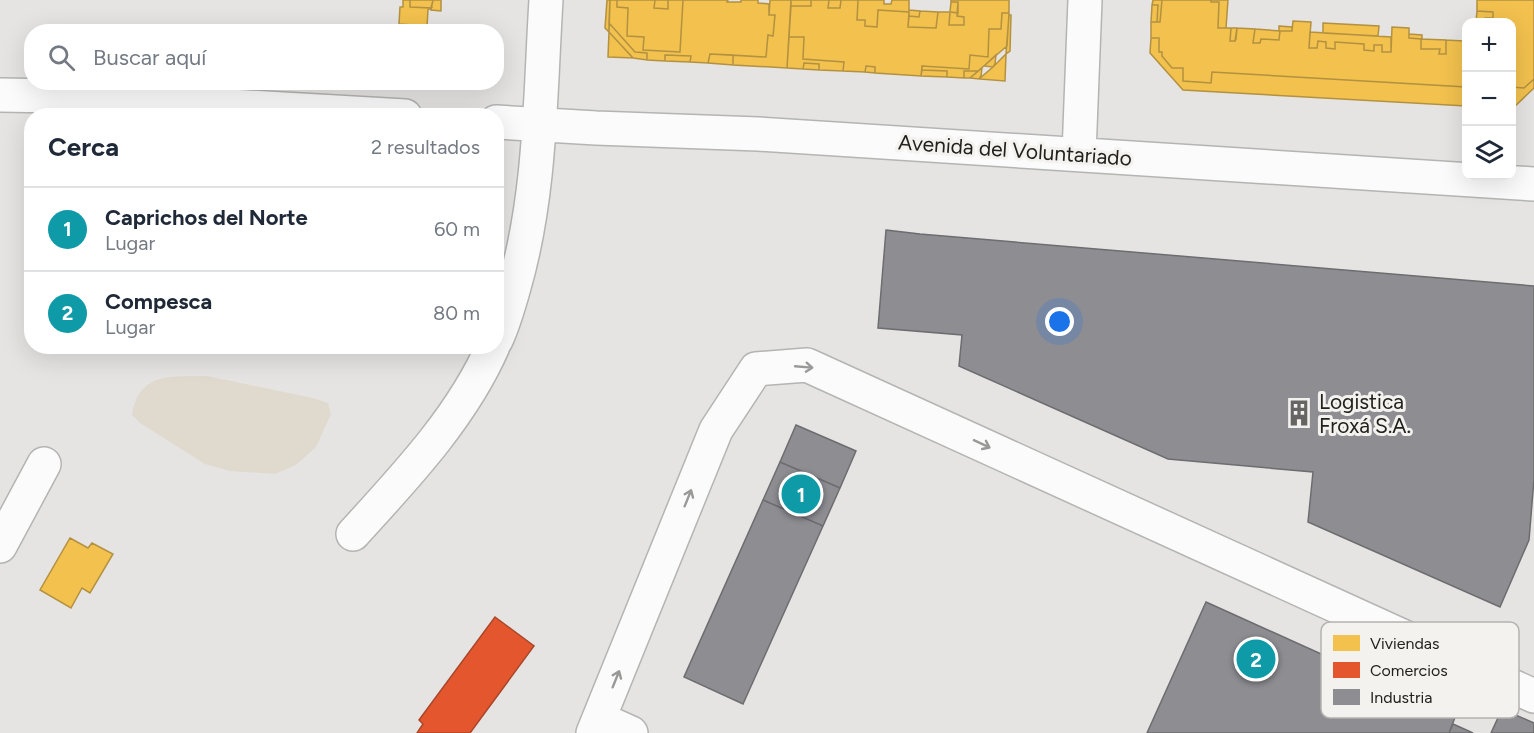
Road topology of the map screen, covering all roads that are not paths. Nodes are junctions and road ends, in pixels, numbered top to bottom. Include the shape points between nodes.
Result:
1 (546, 0) edge
2 (1085, 0) edge
3 (0, 95) edge
4 (266, 108) edge
5 (504, 123) edge
6 (539, 125) junction
7 (1079, 154) junction
8 (1534, 184) edge
9 (504, 316) edge
10 (489, 354) edge
11 (44, 464) dead end
12 (353, 534) dead end
13 (0, 546) edge
14 (1371, 622) edge
15 (1519, 689) edge
16 (1534, 696) edge
17 (596, 726) edge
18 (632, 733) edge

1 - 6 street
2 - 7 street
3 - 4 street
5 - 6 street, Avenida del Voluntariado
6 - 7 street, Avenida del Voluntariado
6 - 9 street via 530,224
7 - 8 street, Avenida del Voluntariado
10 - 12 street via 467,395 406,475
11 - 13 street
17 -> 14 street via 716,430 756,369 807,365
15 -> 16 street
17 - 18 street

